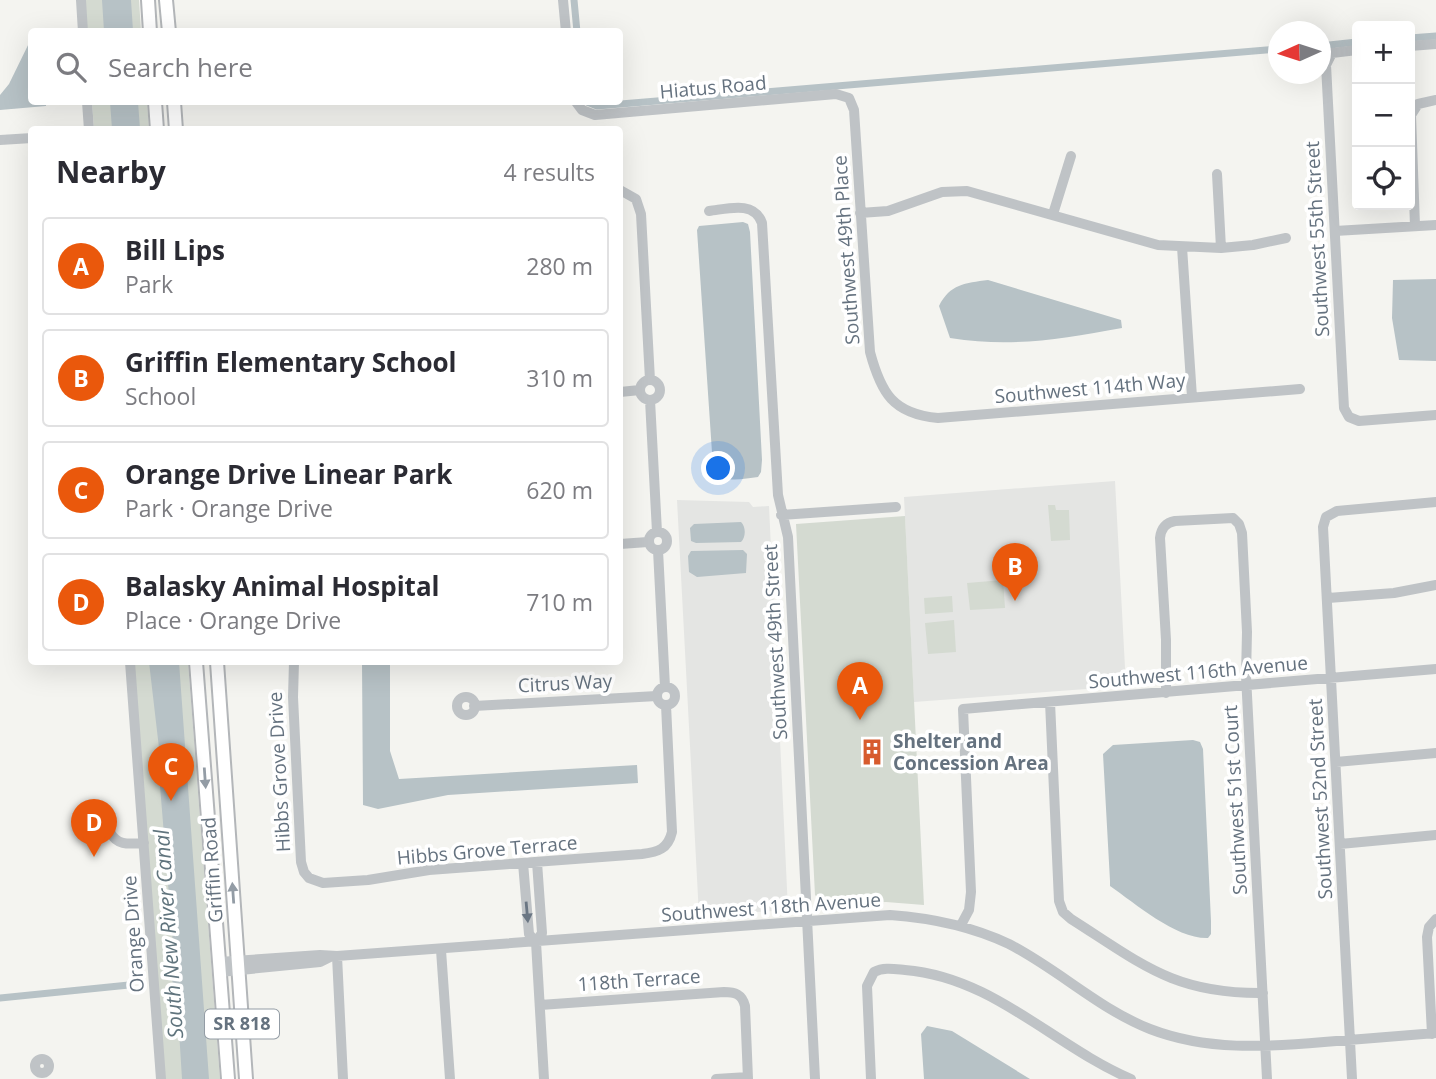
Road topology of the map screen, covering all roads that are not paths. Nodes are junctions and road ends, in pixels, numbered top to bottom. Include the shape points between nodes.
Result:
1 (81, 0) edge
2 (148, 0) edge
3 (166, 0) edge
4 (563, 0) edge
5 (83, 28) edge
6 (150, 28) edge
7 (169, 28) edge
8 (566, 28) edge
9 (1436, 44) edge
10 (1415, 46) edge
11 (1352, 50) edge
12 (849, 97) joint
13 (1436, 100) edge
14 (87, 105) edge
15 (155, 105) edge
16 (174, 105) edge
17 (579, 106) edge
18 (89, 126) edge
19 (157, 126) edge
20 (176, 126) edge
21 (28, 138) edge
22 (0, 140) edge
23 (1071, 156) dead end
24 (1217, 174) dead end
25 (623, 191) edge
26 (709, 211) dead end
27 (860, 213) junction
28 (1053, 214) junction
29 (1436, 225) edge
30 (1416, 226) junction
31 (1335, 230) junction
32 (1286, 238) dead end
33 (1182, 247) junction
34 (1222, 248) junction
35 (650, 380) junction
36 (1300, 389) dead end
37 (640, 390) junction
38 (623, 392) edge
39 (1192, 397) junction
40 (888, 398) joint
41 (650, 400) junction
42 (1436, 415) edge
43 (1436, 502) edge
44 (895, 508) dead end
45 (781, 515) junction
46 (657, 532) junction
47 (648, 542) junction
48 (623, 544) edge
49 (658, 550) junction
50 (1436, 586) edge
51 (1328, 598) junction
52 (130, 665) edge
53 (196, 665) edge
54 (217, 665) edge
55 (294, 665) edge
56 (1436, 669) edge
57 (1331, 678) junction
58 (665, 687) junction
59 (1246, 687) junction
60 (1166, 693) junction
61 (657, 696) junction
62 (1050, 702) junction
63 (666, 705) junction
64 (474, 706) dead end
65 (1436, 753) edge
66 (1336, 762) junction
67 (81, 833) dead end
68 (1436, 835) edge
69 (144, 843) junction
70 (1340, 844) junction
71 (537, 862) junction
72 (523, 863) junction
73 (309, 878) joint
74 (807, 921) junction
75 (1433, 921) edge
76 (961, 925) junction
77 (536, 942) junction
78 (441, 950) junction
79 (334, 956) junction
80 (238, 966) junction
81 (219, 967) junction
82 (1263, 993) junction
83 (540, 1005) junction
84 (1434, 1034) edge
85 (1350, 1040) junction
86 (1265, 1047) junction
87 (748, 1078) edge
88 (161, 1079) edge
89 (228, 1079) edge
90 (246, 1079) edge
91 (343, 1079) edge
92 (450, 1079) edge
93 (544, 1079) edge
94 (716, 1079) edge
95 (815, 1079) edge
96 (871, 1079) edge
97 (1131, 1079) edge
98 (1267, 1079) edge
99 (1352, 1079) edge

1 - 5 street
2 - 6 main road
3 - 7 main road
4 - 8 street
9 - 10 street
11 - 31 street, Southwest 55th Street via 1336,52 1326,65
12 - 17 street, Hiatus Road via 836,94 595,115
12 - 27 street, Southwest 49th Place via 854,110
13 - 30 street via 1415,107 1411,119
14 - 18 street
15 - 19 main road
16 - 20 main road
21 - 22 street
23 - 28 street
24 - 34 street
25 - 35 street via 631,194 641,214
26 - 45 street, Southwest 49th Street via 753,210 762,223
27 - 28 street via 888,211 942,192 967,191
27 - 40 street, Southwest 49th Place via 870,352
28 - 33 street via 1129,239
29 - 30 street
30 - 31 street
31 - 42 street, Southwest 55th Street via 1343,405 1349,417 1359,421
32 - 34 street
33 - 34 street
33 - 39 street
35 - 37 street via 643,382
35 - 41 street via 660,391
36 - 39 street, Southwest 114th Way
37 - 38 street
37 - 41 street
39 - 40 street, Southwest 114th Way via 938,418 919,416
41 - 46 street
43 - 51 street, Southwest 52nd Street via 1337,511 1326,517
44 - 45 street
45 - 74 street, Southwest 49th Street via 788,537
46 - 47 street
46 - 49 street via 667,540
47 - 48 street
47 - 49 street
49 - 58 street
50 - 51 street
51 - 57 street, Southwest 52nd Street
52 - 69 street, Orange Drive
53 -> 81 main road, Griffin Road / SR 818
80 -> 54 main road, Griffin Road / SR 818
55 - 73 street, Hibbs Grove Drive via 301,862
56 - 57 street, Southwest 116th Avenue
57 - 59 street, Southwest 116th Avenue
57 - 66 street, Southwest 52nd Street
58 - 61 street
58 - 63 street via 675,694
59 - 60 street, Southwest 116th Avenue
59 - 60 street, Southwest 51st Court via 1242,533 1237,521 1226,517 1180,520 1163,527 1160,538
59 - 82 street, Southwest 51st Court
60 - 62 street, Southwest 116th Avenue
61 - 63 street via 658,702
61 - 64 street, Citrus Way
62 - 76 street, Southwest 116th Avenue via 963,709 971,898
62 - 82 street via 1063,912 1160,975 1209,990
63 - 71 street, Hibbs Grove Terrace via 672,832 667,844 651,853
65 - 66 street
66 - 70 street, Southwest 52nd Street
67 - 69 street via 110,832 118,842
68 - 70 street
69 - 88 street, Orange Drive
70 - 85 street, Southwest 52nd Street
71 - 72 street, Hibbs Grove Terrace
71 - 77 street via 542,933
72 - 73 street, Hibbs Grove Terrace via 340,882 319,883
72 -> 77 street via 528,934
74 - 76 street, Southwest 118th Avenue via 890,915
74 - 77 street, Southwest 118th Avenue
74 - 95 street, Southwest 49th Street
75 - 84 street via 1427,937
76 - 86 street, Southwest 118th Avenue via 1009,945 1148,1028 1203,1043
77 - 78 street, Southwest 118th Avenue
77 - 83 street
78 - 79 street, Southwest 118th Avenue
78 - 92 street
79 - 80 street, Southwest 118th Avenue
79 - 91 street
80 - 81 street, Southwest 118th Avenue
80 - 90 main road, Griffin Road / SR 818
81 - 89 main road, Griffin Road / SR 818
82 - 86 street, Southwest 51st Court
83 - 87 street, 118th Terrace via 724,992 740,995
83 - 93 street
84 - 85 street, Southwest 118th Avenue
85 - 86 street, Southwest 118th Avenue
85 - 99 street, Southwest 52nd Street
86 - 98 street, Southwest 51st Court
87 - 94 street
96 - 97 street via 867,983 881,969 914,971 967,984 1101,1066

